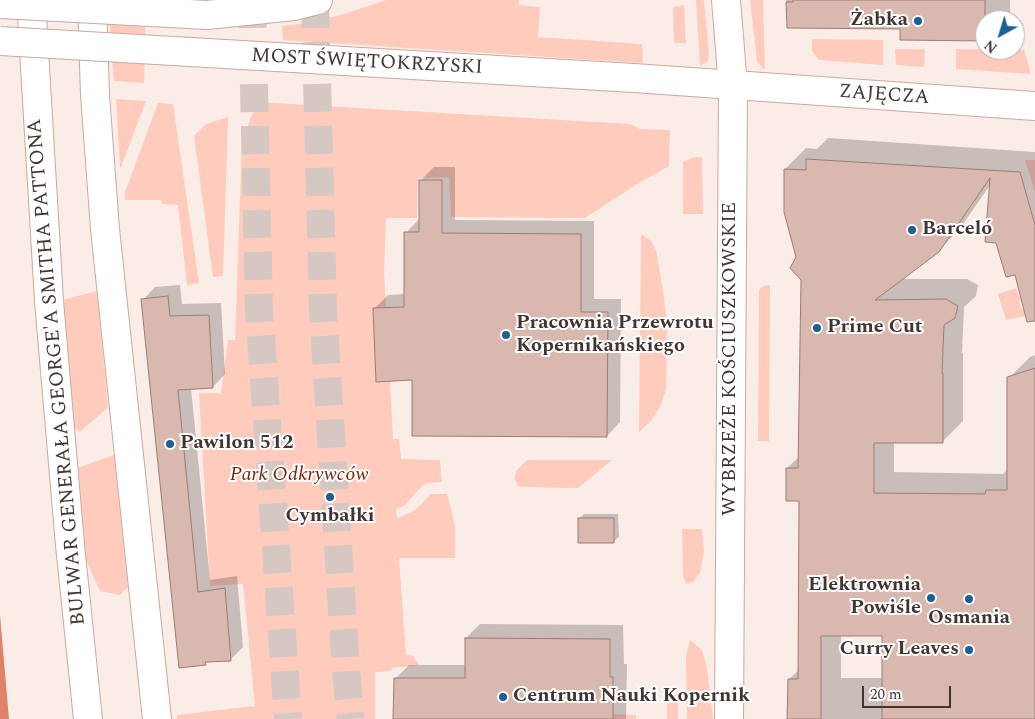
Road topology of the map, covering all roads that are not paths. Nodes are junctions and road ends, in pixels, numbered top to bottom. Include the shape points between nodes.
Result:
1 (92, 0) edge
2 (318, 0) edge
3 (726, 0) edge
4 (0, 4) edge
5 (31, 12) edge
6 (0, 41) edge
7 (733, 86) junction
8 (1035, 106) edge
9 (88, 719) edge
10 (157, 719) edge
11 (729, 719) edge

1 - 10 street via 105,229
2 - 4 street, bridge via 294,6 207,15
3 - 7 street, WYBRZEŻE KOŚCIUSZKOWSKIE
5 - 9 street, BULWAR GENERAŁA GEORGE'A SMITHA PATTONA via 50,311
6 - 7 street, MOST ŚWIĘTOKRZYSKI, bridge
7 - 8 street, ZAJĘCZA
7 - 11 street, WYBRZEŻE KOŚCIUSZKOWSKIE

